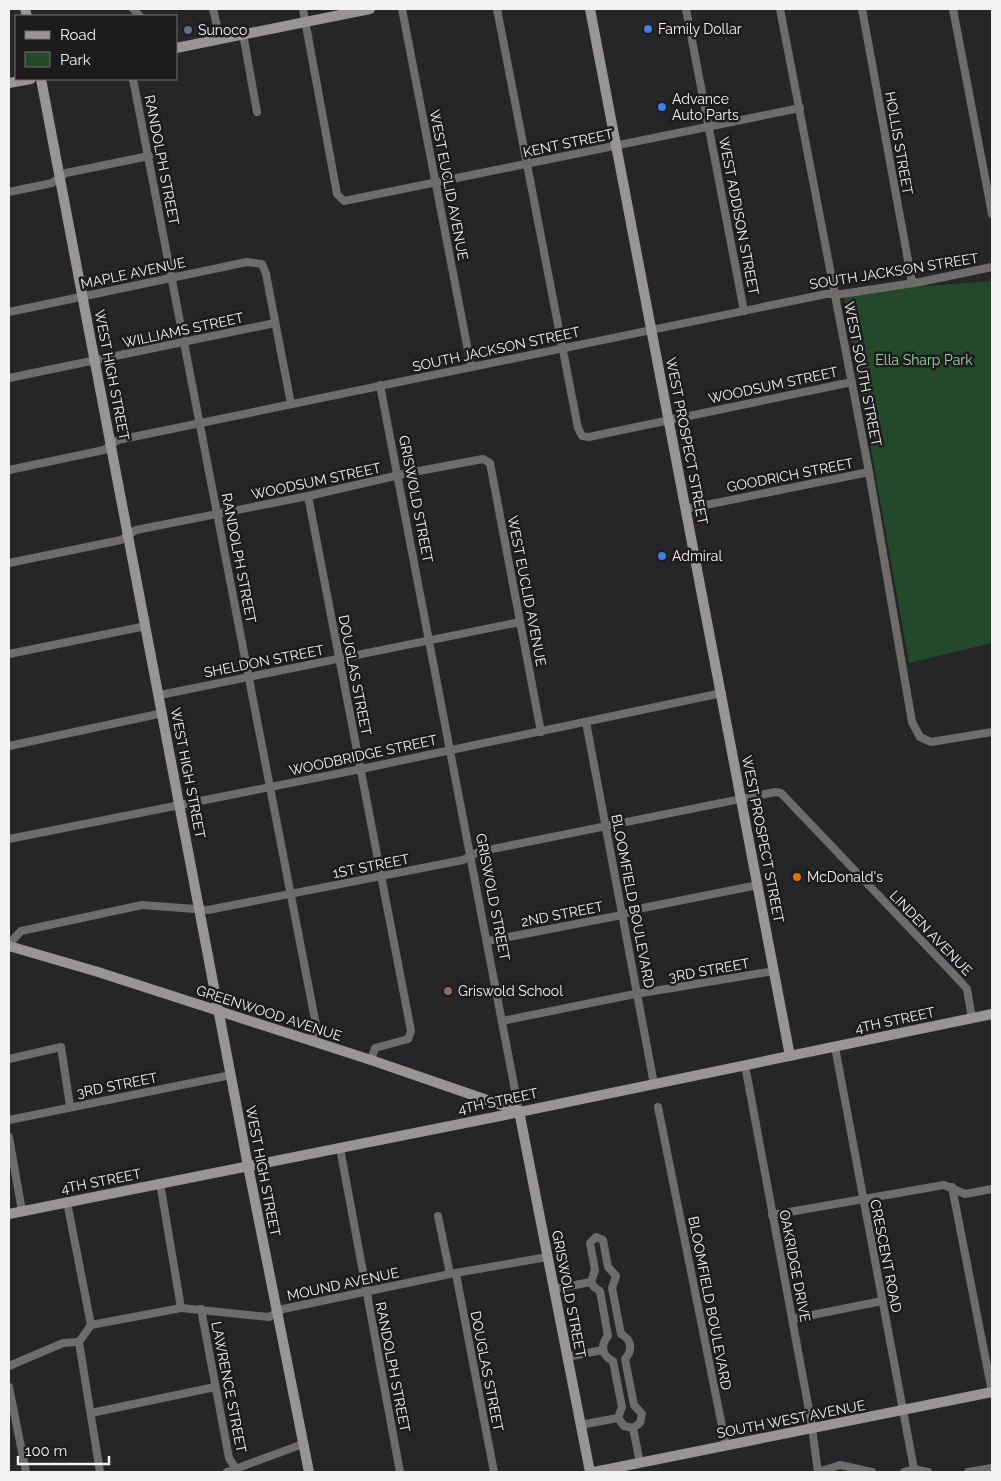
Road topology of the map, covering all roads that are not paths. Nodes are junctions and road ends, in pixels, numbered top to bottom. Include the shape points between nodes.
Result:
1 (213, 9) edge
2 (303, 9) edge
3 (370, 9) edge
4 (402, 9) edge
5 (497, 9) edge
6 (590, 9) edge
7 (686, 9) edge
8 (780, 9) edge
9 (862, 9) edge
10 (953, 9) edge
11 (305, 22) junction
12 (243, 34) junction
13 (220, 39) junction
14 (178, 48) edge
15 (27, 80) edge
16 (41, 80) edge
17 (133, 80) edge
18 (9, 84) edge
19 (800, 108) junction
20 (258, 112) dead end
21 (709, 126) junction
22 (616, 146) junction
23 (149, 156) junction
24 (526, 165) junction
25 (60, 178) junction
26 (435, 183) junction
27 (9, 192) edge
28 (992, 214) edge
29 (992, 267) edge
30 (172, 278) junction
31 (912, 282) junction
32 (835, 294) junction
33 (83, 297) junction
34 (744, 311) junction
35 (9, 312) edge
36 (275, 324) junction
37 (651, 329) junction
38 (186, 342) junction
39 (561, 348) junction
40 (95, 361) junction
41 (471, 366) junction
42 (9, 378) edge
43 (852, 382) junction
44 (380, 385) junction
45 (291, 404) junction
46 (670, 419) junction
47 (200, 423) junction
48 (112, 446) junction
49 (483, 459) joint
50 (9, 470) edge
51 (869, 472) junction
52 (397, 477) junction
53 (308, 496) junction
54 (686, 509) junction
55 (218, 514) junction
56 (129, 534) junction
57 (9, 563) edge
58 (520, 622) junction
59 (146, 626) junction
60 (430, 640) junction
61 (9, 654) edge
62 (340, 659) junction
63 (250, 677) junction
64 (722, 693) junction
65 (160, 695) junction
66 (163, 713) junction
67 (586, 722) junction
68 (541, 732) junction
69 (992, 732) edge
70 (9, 746) edge
71 (451, 750) junction
72 (361, 769) junction
73 (271, 787) junction
74 (741, 798) junction
75 (180, 804) junction
76 (606, 826) junction
77 (9, 839) edge
78 (471, 856) junction
79 (381, 877) junction
80 (758, 885) junction
81 (291, 894) junction
82 (200, 910) junction
83 (622, 915) junction
84 (488, 941) junction
85 (9, 945) edge
86 (774, 971) junction
87 (638, 994) junction
88 (220, 1011) junction
89 (992, 1014) edge
90 (972, 1018) junction
91 (502, 1021) junction
92 (310, 1041) junction
93 (835, 1047) junction
94 (790, 1056) junction
95 (9, 1058) edge
96 (371, 1060) junction
97 (745, 1065) junction
98 (231, 1075) junction
99 (654, 1084) junction
100 (70, 1106) junction
101 (658, 1107) dead end
102 (518, 1111) junction
103 (9, 1120) edge
104 (9, 1137) edge
105 (340, 1148) junction
106 (248, 1166) junction
107 (160, 1183) junction
108 (952, 1187) junction
109 (992, 1189) edge
110 (863, 1198) junction
111 (67, 1202) junction
112 (22, 1211) junction
113 (9, 1214) edge
114 (772, 1215) junction
115 (438, 1216) dead end
116 (547, 1257) junction
117 (608, 1267) junction
118 (595, 1270) junction
119 (453, 1274) junction
120 (591, 1282) junction
121 (612, 1288) junction
122 (554, 1289) junction
123 (600, 1291) junction
124 (366, 1292) junction
125 (882, 1301) junction
126 (181, 1308) junction
127 (200, 1309) junction
128 (276, 1312) junction
129 (792, 1319) junction
130 (91, 1325) junction
131 (621, 1334) junction
132 (608, 1336) junction
133 (79, 1342) junction
134 (603, 1350) junction
135 (567, 1357) junction
136 (625, 1359) junction
137 (613, 1361) junction
138 (9, 1366) edge
139 (215, 1387) junction
140 (9, 1388) edge
141 (992, 1392) edge
142 (10, 1402) edge
143 (634, 1404) junction
144 (622, 1407) junction
145 (902, 1411) junction
146 (91, 1413) junction
147 (618, 1418) junction
148 (580, 1425) junction
149 (633, 1428) junction
150 (811, 1428) junction
151 (303, 1444) junction
152 (726, 1446) junction
153 (640, 1463) junction
154 (992, 1468) edge
155 (236, 1469) junction
156 (914, 1469) junction
157 (26, 1472) edge
158 (100, 1472) edge
159 (227, 1472) edge
160 (308, 1472) edge
161 (400, 1472) edge
162 (494, 1472) edge
163 (590, 1472) edge
164 (594, 1472) edge
165 (818, 1472) edge
166 (872, 1472) edge
167 (904, 1472) edge
168 (928, 1472) edge
169 (968, 1472) edge

1 - 13 street
2 - 11 street
3 - 11 street
4 - 26 street, WEST EUCLID AVENUE
5 - 24 street
6 - 22 street, WEST PROSPECT STREET
7 - 21 street, WEST ADDISON STREET
8 - 19 street, WEST SOUTH STREET
9 - 31 street, HOLLIS STREET
10 - 28 street
11 - 12 street
11 - 26 street, KENT STREET via 337,194 341,200
12 - 13 street
12 - 20 street
13 - 14 street
15 - 18 street
16 - 25 street, WEST HIGH STREET
17 - 23 street, RANDOLPH STREET
19 - 21 street, KENT STREET
19 - 32 street, WEST SOUTH STREET
21 - 22 street, KENT STREET
21 - 34 street, WEST ADDISON STREET
22 - 24 street, KENT STREET
22 - 37 street, WEST PROSPECT STREET
23 - 25 street via 66,172
23 - 30 street, RANDOLPH STREET
24 - 26 street, KENT STREET
24 - 39 street
25 - 27 street via 52,183
25 - 33 street, WEST HIGH STREET
26 - 41 street, WEST EUCLID AVENUE
29 - 31 street, SOUTH JACKSON STREET
30 - 33 street, MAPLE AVENUE
30 - 36 street, MAPLE AVENUE via 247,262 262,264
30 - 38 street, RANDOLPH STREET
31 - 32 street, SOUTH JACKSON STREET
32 - 34 street, SOUTH JACKSON STREET
32 - 43 street, WEST SOUTH STREET
33 - 35 street, MAPLE AVENUE
33 - 40 street, WEST HIGH STREET
34 - 37 street, SOUTH JACKSON STREET
36 - 38 street, WILLIAMS STREET
36 - 45 street
37 - 39 street, SOUTH JACKSON STREET
37 - 46 street, WEST PROSPECT STREET
38 - 40 street, WILLIAMS STREET
38 - 47 street, RANDOLPH STREET
39 - 41 street, SOUTH JACKSON STREET
39 - 46 street, WOODSUM STREET via 582,436 617,432
40 - 42 street, WILLIAMS STREET
40 - 48 street, WEST HIGH STREET
41 - 44 street, SOUTH JACKSON STREET
43 - 46 street, WOODSUM STREET
43 - 51 street, WEST SOUTH STREET
44 - 45 street, SOUTH JACKSON STREET
44 - 52 street, GRISWOLD STREET
45 - 47 street, SOUTH JACKSON STREET
46 - 54 street, WEST PROSPECT STREET
47 - 48 street, SOUTH JACKSON STREET via 118,440
47 - 55 street, RANDOLPH STREET
48 - 50 street, SOUTH JACKSON STREET
48 - 56 street, WEST HIGH STREET
49 - 52 street, WOODSUM STREET
49 - 58 street, WEST EUCLID AVENUE via 490,464
51 - 54 street, GOODRICH STREET
51 - 69 street, WEST SOUTH STREET via 912,722 920,737 938,742
52 - 53 street, WOODSUM STREET
52 - 60 street, GRISWOLD STREET
53 - 55 street, WOODSUM STREET
53 - 62 street, DOUGLAS STREET
54 - 64 street, WEST PROSPECT STREET
55 - 56 street, WOODSUM STREET
55 - 63 street, RANDOLPH STREET
56 - 57 street, WOODSUM STREET via 121,540
56 - 59 street, WEST HIGH STREET
58 - 60 street, SHELDON STREET
58 - 68 street, WEST EUCLID AVENUE
59 - 61 street
59 - 65 street, WEST HIGH STREET
60 - 62 street, SHELDON STREET
60 - 71 street, GRISWOLD STREET
62 - 63 street, SHELDON STREET
62 - 72 street, DOUGLAS STREET
63 - 65 street, SHELDON STREET
63 - 73 street, RANDOLPH STREET
64 - 67 street, WOODBRIDGE STREET
64 - 74 street, WEST PROSPECT STREET
65 - 66 street, WEST HIGH STREET
66 - 70 street
66 - 75 street, WEST HIGH STREET
67 - 68 street, WOODBRIDGE STREET
67 - 76 street, BLOOMFIELD BOULEVARD
68 - 71 street, WOODBRIDGE STREET
71 - 72 street, WOODBRIDGE STREET
71 - 78 street, GRISWOLD STREET
72 - 73 street, WOODBRIDGE STREET
72 - 79 street, DOUGLAS STREET
73 - 75 street, WOODBRIDGE STREET
73 - 81 street, RANDOLPH STREET
74 - 76 street, 1ST STREET
74 - 80 street, WEST PROSPECT STREET
74 - 90 street, LINDEN AVENUE via 781,793 968,989
75 - 77 street, WOODBRIDGE STREET
75 - 82 street, WEST HIGH STREET
76 - 78 street, 1ST STREET
76 - 83 street, BLOOMFIELD BOULEVARD
78 - 79 street, 1ST STREET
78 - 84 street, GRISWOLD STREET
79 - 81 street, 1ST STREET
79 - 96 street, DOUGLAS STREET via 411,1035 408,1039 375,1048
80 - 83 street, 2ND STREET via 638,908
80 - 86 street, WEST PROSPECT STREET
81 - 82 street, 1ST STREET
81 - 92 street, RANDOLPH STREET via 316,1025
82 - 85 street, 1ST STREET via 142,905 21,931
82 - 88 street, WEST HIGH STREET
83 - 84 street, 2ND STREET
83 - 87 street, BLOOMFIELD BOULEVARD
84 - 91 street, GRISWOLD STREET
85 - 88 street, GREENWOOD AVENUE
86 - 87 street, 3RD STREET
86 - 94 street, WEST PROSPECT STREET
87 - 91 street, 3RD STREET
87 - 99 street, BLOOMFIELD BOULEVARD
88 - 92 street, GREENWOOD AVENUE
88 - 98 street, WEST HIGH STREET
89 - 90 street, 4TH STREET
90 - 93 street, 4TH STREET
91 - 102 street, GRISWOLD STREET
92 - 96 street, GREENWOOD AVENUE
93 - 94 street, 4TH STREET
93 - 110 street, CRESCENT ROAD
94 - 97 street, 4TH STREET
95 - 100 street via 60,1047
96 - 102 street, GREENWOOD AVENUE
97 - 99 street, 4TH STREET
97 - 114 street, OAKRIDGE DRIVE
98 - 100 street, 3RD STREET
98 - 106 street, WEST HIGH STREET
99 - 102 street, 4TH STREET
100 - 103 street, 3RD STREET
101 - 152 street, BLOOMFIELD BOULEVARD
102 - 105 street, 4TH STREET
102 - 116 street, GRISWOLD STREET
104 - 112 street
105 - 106 street, 4TH STREET
105 - 124 street, RANDOLPH STREET
106 - 107 street, 4TH STREET
106 - 128 street, WEST HIGH STREET
107 - 111 street, 4TH STREET
107 - 126 street
108 - 109 street via 964,1194
108 - 110 street via 944,1185
108 - 141 street
110 - 114 street
110 - 125 street, CRESCENT ROAD
111 - 112 street, 4TH STREET
111 - 130 street
112 - 113 street, 4TH STREET
114 - 129 street, OAKRIDGE DRIVE
115 - 119 street, DOUGLAS STREET
116 - 119 street, MOUND AVENUE
116 - 122 street, GRISWOLD STREET
117 - 118 street
117 - 118 street via 603,1240 596,1237 590,1243
117 - 121 street via 616,1276
118 - 120 street
119 - 124 street, MOUND AVENUE
119 - 162 street, DOUGLAS STREET
120 - 122 street
120 - 123 street
121 - 123 street
121 - 131 street
122 - 135 street, GRISWOLD STREET
123 - 132 street
124 - 128 street, MOUND AVENUE
124 - 161 street, RANDOLPH STREET
125 - 129 street
125 - 145 street, CRESCENT ROAD
126 - 127 street, MOUND AVENUE
126 - 130 street, MOUND AVENUE
127 - 128 street, MOUND AVENUE via 269,1317
127 - 139 street, LAWRENCE STREET
128 - 151 street, WEST HIGH STREET
129 - 150 street, OAKRIDGE DRIVE
130 - 133 street
131 - 132 street
131 - 136 street via 631,1345
132 - 134 street
133 - 138 street via 63,1343
133 - 146 street
134 - 135 street
134 - 137 street via 605,1356
135 - 148 street, GRISWOLD STREET
136 - 137 street
136 - 143 street
137 - 144 street
139 - 146 street
139 - 155 street, LAWRENCE STREET via 229,1458
140 - 142 street
141 - 145 street, SOUTH WEST AVENUE
142 - 157 street
143 - 144 street
143 - 149 street via 642,1414 640,1423
144 - 147 street
145 - 150 street, SOUTH WEST AVENUE
145 - 156 street, CRESCENT ROAD
146 - 158 street
147 - 148 street
147 - 149 street via 624,1426
148 - 163 street, GRISWOLD STREET
149 - 153 street
150 - 152 street, SOUTH WEST AVENUE
150 - 165 street, OAKRIDGE DRIVE
151 - 155 street
151 - 160 street, WEST HIGH STREET
152 - 153 street, SOUTH WEST AVENUE
153 - 164 street, SOUTH WEST AVENUE
154 - 169 street
155 - 159 street
156 - 167 street
156 - 168 street
165 - 166 street via 840,1465

